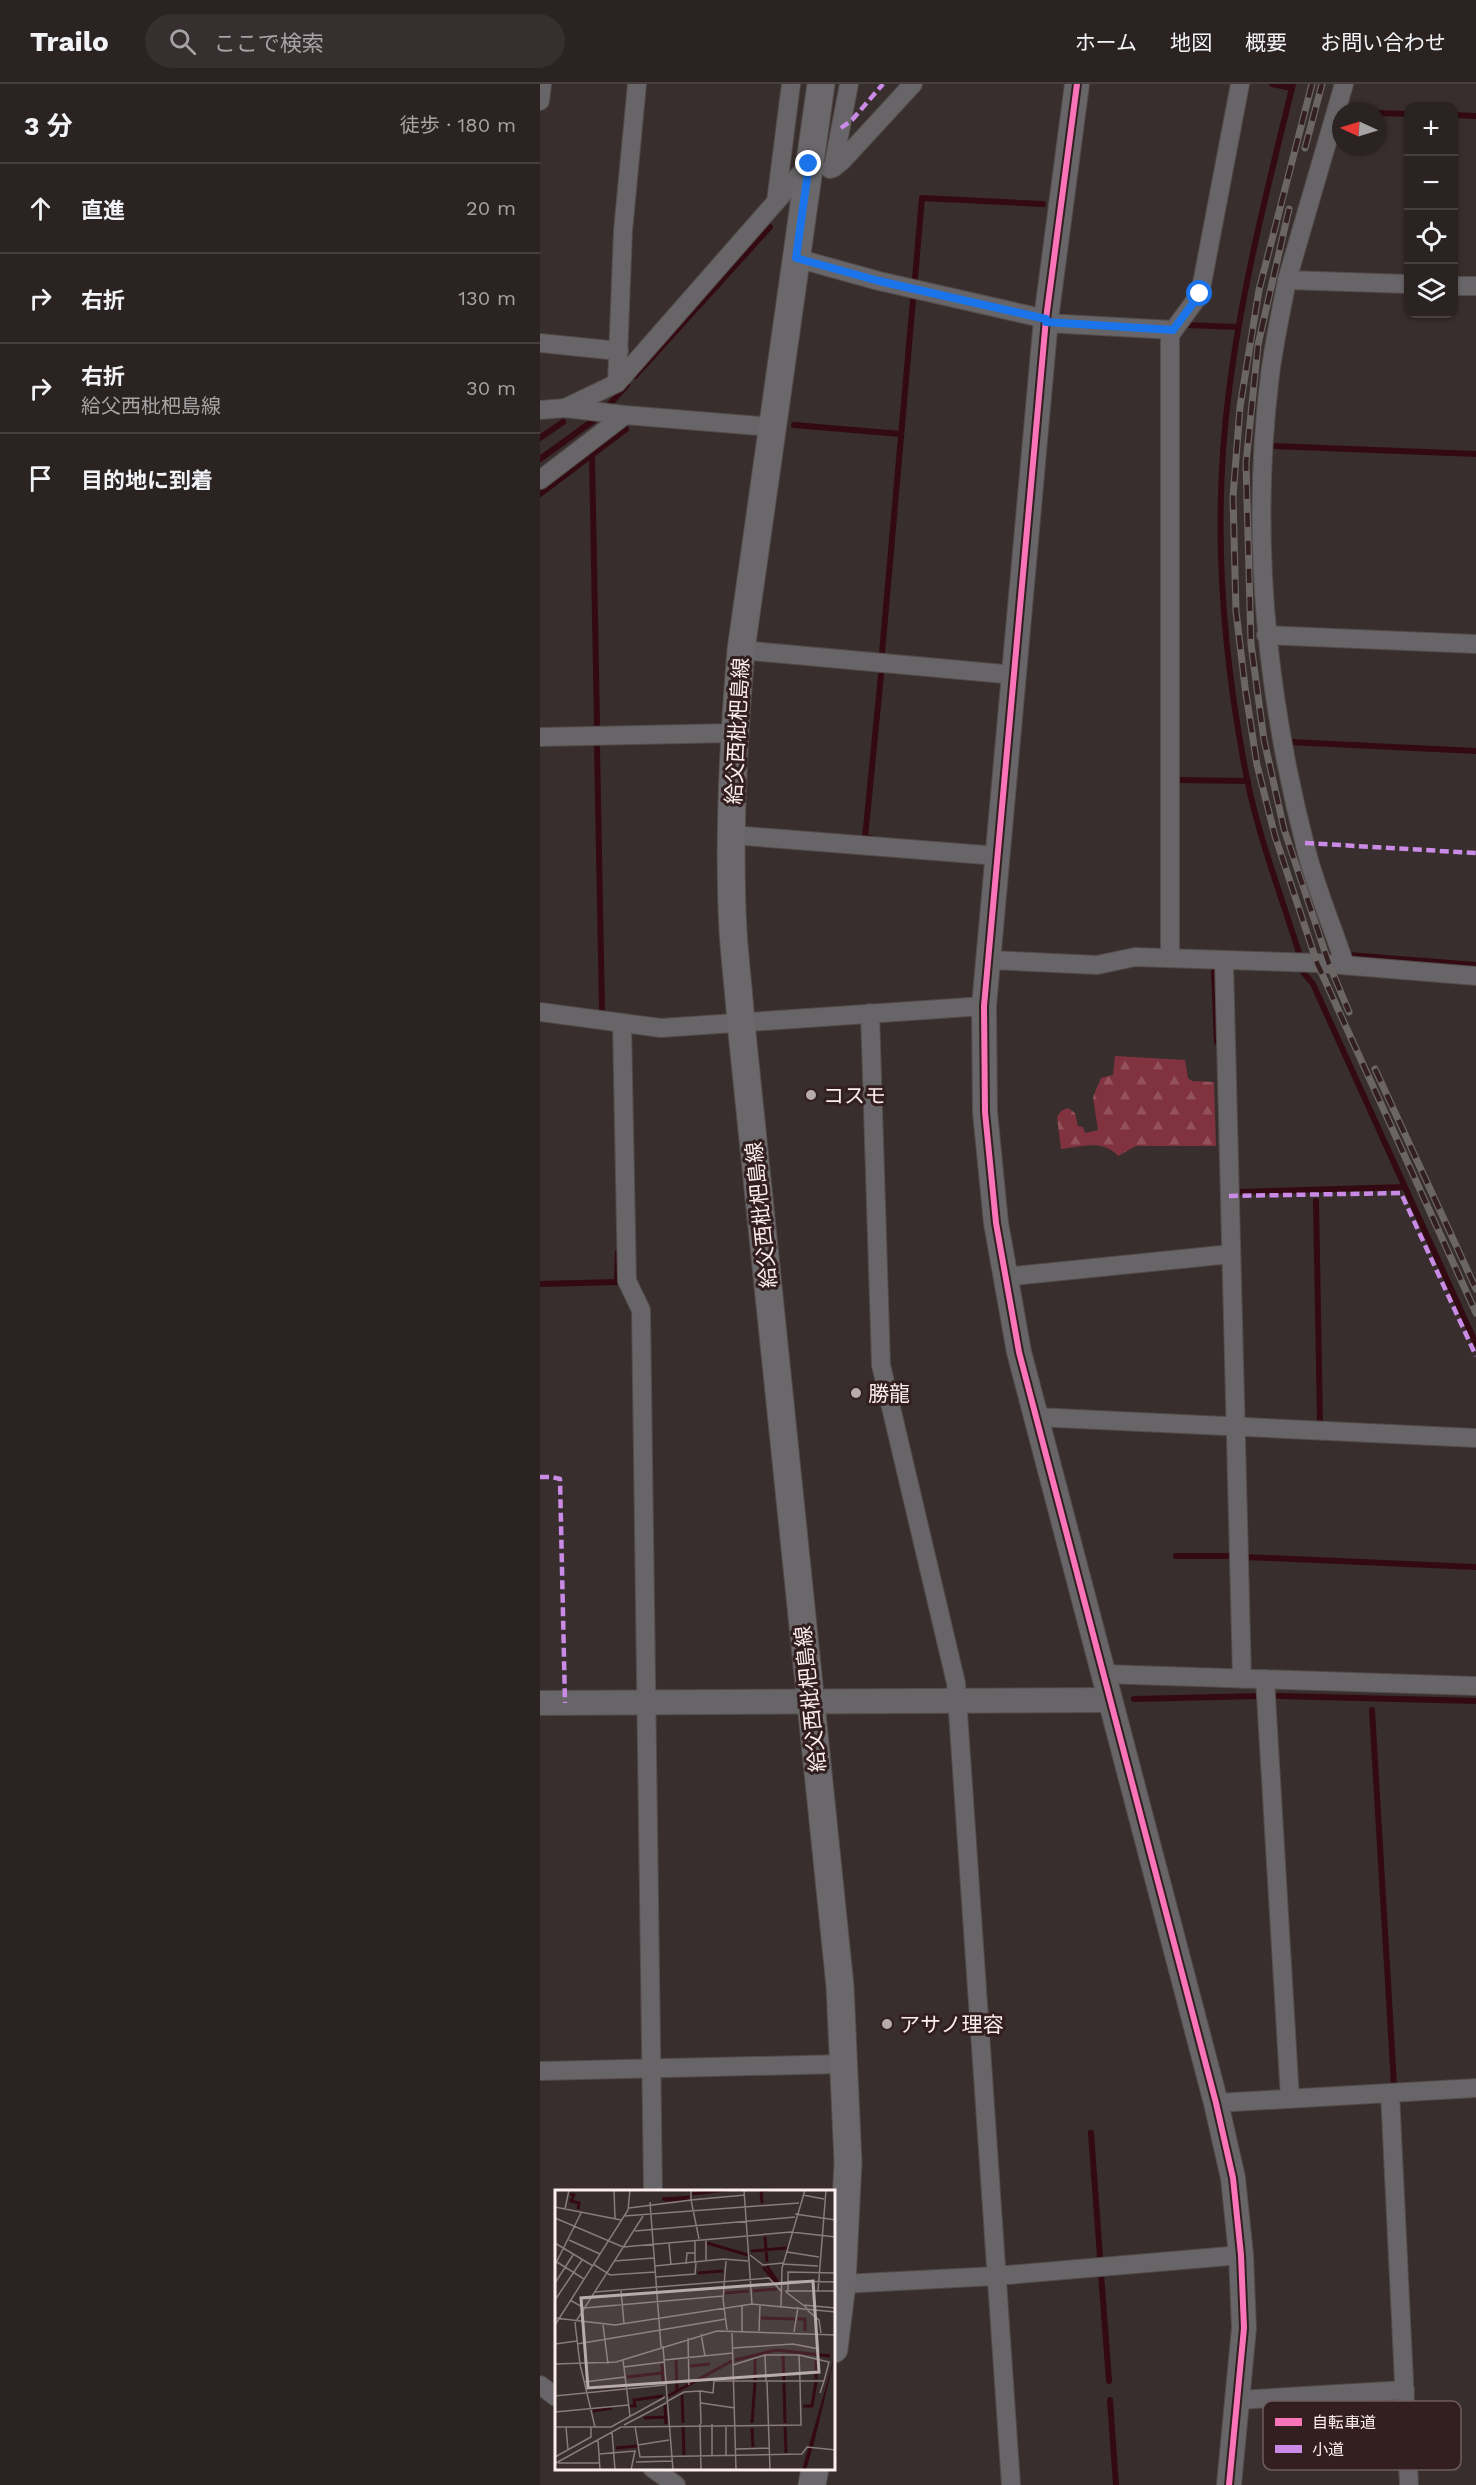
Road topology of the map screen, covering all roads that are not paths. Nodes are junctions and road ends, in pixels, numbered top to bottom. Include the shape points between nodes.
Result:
1 (542, 84) edge
2 (637, 84) edge
3 (791, 84) edge
4 (821, 84) edge
5 (849, 84) edge
6 (913, 84) edge
7 (1077, 84) edge
8 (1240, 84) edge
9 (1344, 84) edge
10 (540, 101) edge
11 (817, 169) junction
12 (776, 202) junction
13 (796, 258) junction
14 (1287, 280) junction
15 (1404, 284) edge
16 (1458, 286) edge
17 (1476, 286) edge
18 (1046, 321) junction
19 (1173, 330) junction
20 (540, 343) edge
21 (619, 351) junction
22 (618, 383) junction
23 (566, 408) junction
24 (540, 410) edge
25 (625, 415) junction
26 (772, 427) junction
27 (540, 480) edge
28 (1266, 635) junction
29 (1476, 644) edge
30 (741, 650) junction
31 (1015, 675) junction
32 (734, 733) junction
33 (540, 737) edge
34 (732, 835) junction
35 (998, 856) junction
36 (1170, 958) junction
37 (989, 960) junction
38 (1224, 961) junction
39 (1345, 965) junction
40 (1476, 976) edge
41 (984, 1006) junction
42 (540, 1012) edge
43 (870, 1012) junction
44 (741, 1023) junction
45 (622, 1024) junction
46 (1231, 1254) junction
47 (1004, 1277) junction
48 (1035, 1418) junction
49 (1235, 1427) junction
50 (1476, 1438) edge
51 (1103, 1674) junction
52 (1242, 1679) junction
53 (1265, 1679) junction
54 (1476, 1686) edge
55 (1109, 1700) junction
56 (957, 1701) junction
57 (540, 1703) edge
58 (646, 1703) junction
59 (810, 1703) junction
60 (844, 2064) junction
61 (652, 2068) junction
62 (540, 2071) edge
63 (1476, 2088) edge
64 (1390, 2093) junction
65 (1290, 2099) junction
66 (1216, 2103) junction
67 (653, 2190) edge
68 (1241, 2255) junction
69 (996, 2276) junction
70 (842, 2284) junction
71 (836, 2333) edge
72 (540, 2385) edge
73 (1405, 2390) junction
74 (555, 2396) edge
75 (1239, 2400) junction
76 (1406, 2401) edge
77 (815, 2470) edge
78 (1409, 2470) edge
79 (653, 2473) edge
80 (676, 2485) edge
81 (812, 2485) edge
82 (1011, 2485) edge
83 (1229, 2485) edge
84 (1410, 2485) edge

1 - 10 street
2 - 21 street via 623,231
3 - 12 street
4 - 11 main road, 給父西枇杷島線
5 - 11 street
6 - 11 street via 842,161
7 - 18 street
8 - 19 street via 1200,294
9 - 14 street
11 - 12 street
11 - 13 main road, 給父西枇杷島線
12 - 22 street
13 - 18 street
13 - 26 main road, 給父西枇杷島線
14 - 15 street
14 - 28 street via 1270,374 1263,463 1261,570
16 - 17 street
18 - 19 street
18 - 31 street
19 - 36 street
20 - 21 street
21 - 22 street
22 - 23 street
23 - 24 street
23 - 25 street
25 - 26 street
25 - 27 street
26 - 30 main road, 給父西枇杷島線
28 - 29 street
28 - 39 street via 1271,685 1308,855
30 - 31 street
30 - 32 main road, 給父西枇杷島線
31 - 35 street
32 - 33 street
32 - 34 main road, 給父西枇杷島線
34 - 35 street
34 - 44 main road, 給父西枇杷島線 via 733,932
35 - 37 street
36 - 37 street via 1135,957 1097,965
36 - 38 street
37 - 41 street
38 - 39 street
38 - 46 street
39 - 40 street
41 - 43 street
41 - 47 street via 985,1112
42 - 45 street
43 - 44 street
43 - 56 street via 881,1365
44 - 45 street via 661,1028
44 - 59 main road, 給父西枇杷島線
45 - 58 street via 627,1281 641,1310
46 - 47 street
46 - 49 street
47 - 48 street
48 - 49 street
48 - 51 street
49 - 50 street
49 - 52 street
51 - 52 street
51 - 55 street
52 - 53 street
53 - 54 street
53 - 65 street
55 - 56 street
55 - 66 street
56 - 59 street
56 - 69 street
57 - 58 street
58 - 59 street
58 - 61 street
59 - 60 main road, 給父西枇杷島線 via 840,1986
60 - 61 street
60 - 70 main road, 給父西枇杷島線 via 848,2163
61 - 62 street
61 - 67 street
63 - 64 street
64 - 65 street
64 - 73 street
65 - 66 street
66 - 68 street via 1233,2178
68 - 69 street
68 - 75 street via 1244,2328
69 - 70 street
69 - 82 street
70 - 71 main road, 給父西枇杷島線
72 - 74 street
73 - 75 street
73 - 76 street
75 - 83 street
77 - 81 main road
78 - 84 street
79 - 80 street

